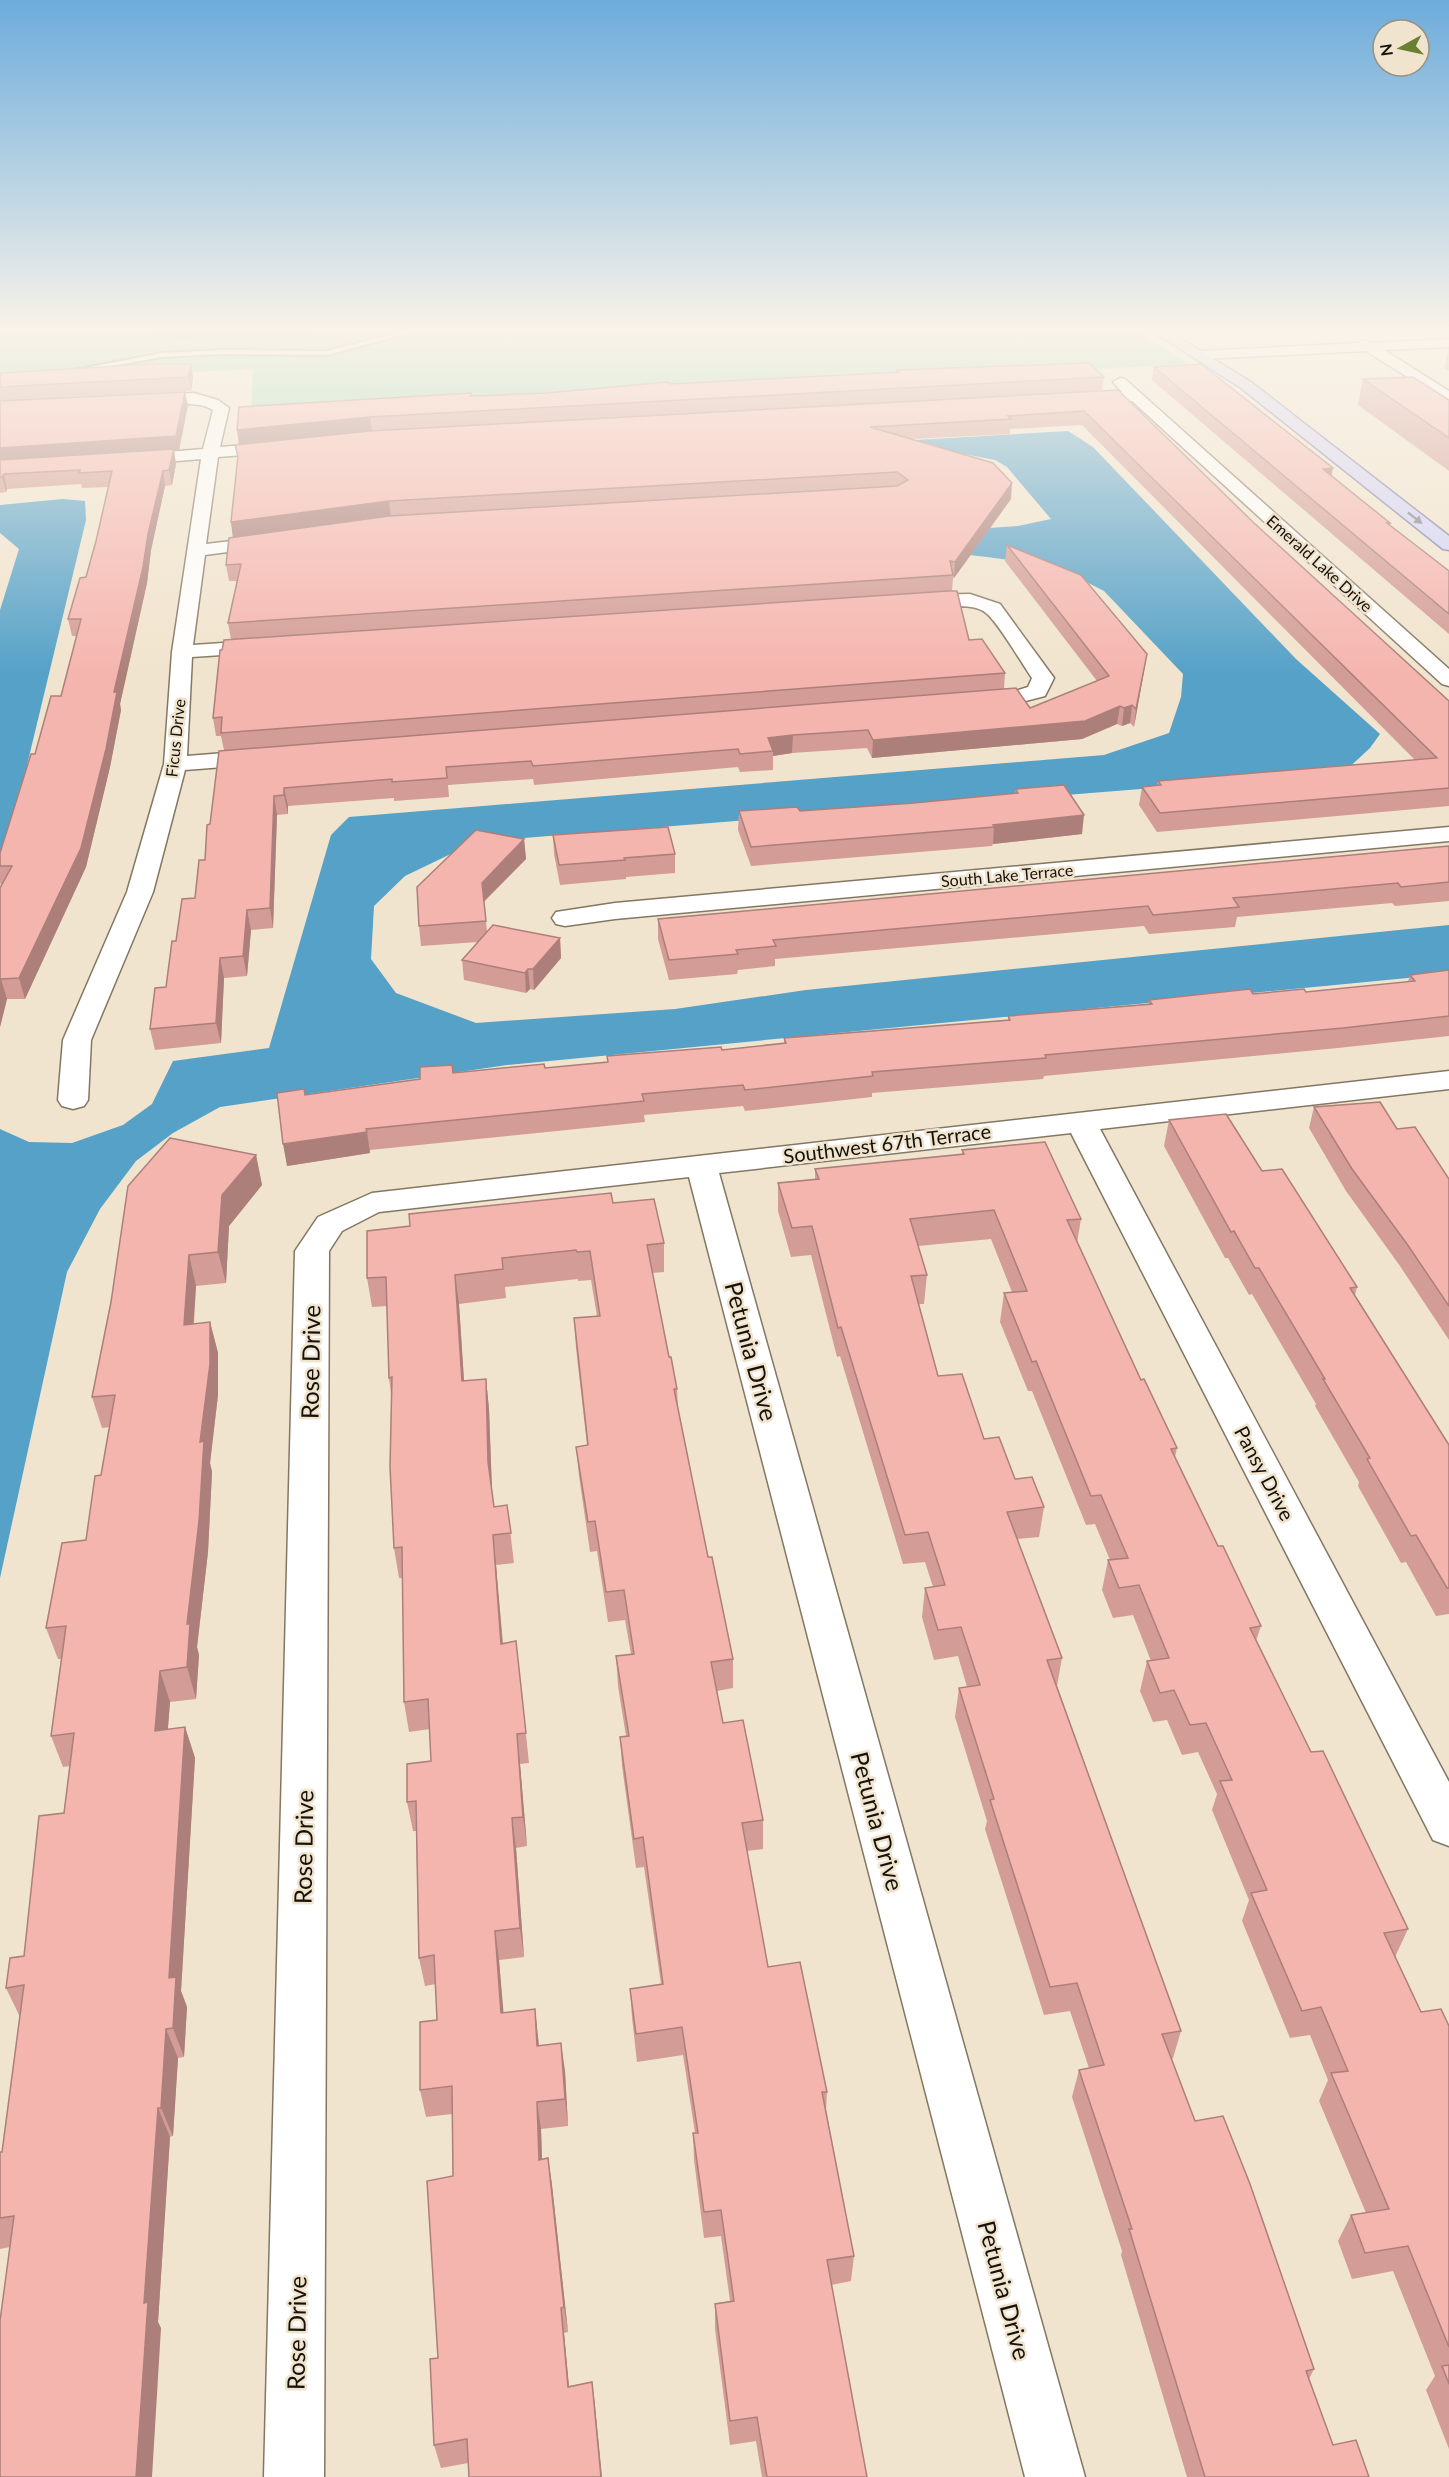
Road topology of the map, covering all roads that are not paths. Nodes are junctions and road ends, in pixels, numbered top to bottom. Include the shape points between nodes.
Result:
1 (213, 443) edge
2 (1187, 443) edge
3 (1319, 443) edge
4 (299, 444) edge
5 (210, 455) junction
6 (113, 461) edge
7 (288, 538) edge
8 (1449, 545) edge
9 (197, 551) junction
10 (899, 602) edge
11 (290, 644) edge
12 (182, 652) junction
13 (1449, 680) edge
14 (955, 703) edge
15 (281, 756) edge
16 (175, 764) junction
17 (1449, 834) edge
18 (565, 918) dead end
19 (1443, 1089) edge
20 (73, 1100) dead end
21 (1080, 1121) junction
22 (702, 1164) junction
23 (330, 1224) joint
24 (1449, 1826) edge
25 (294, 2477) edge
26 (1055, 2477) edge

1 - 5 street, Ficus Drive
2 - 13 street, Emerald Lake Drive
3 -> 8 main road
4 - 5 street
5 - 6 street
5 - 9 street, Ficus Drive
7 - 9 street
9 - 12 street, Ficus Drive
10 - 14 street via 970,600 993,608 1043,678 1037,691 1014,698
11 - 12 street
12 - 16 street, Ficus Drive
15 - 16 street
16 - 20 street, Ficus Drive via 140,892 77,1040
17 - 18 street, South Lake Terrace
19 - 21 street, Southwest 67th Terrace
21 - 22 street, Southwest 67th Terrace
21 - 24 street, Pansy Drive
22 - 23 street, Southwest 67th Terrace via 372,1203
22 - 26 street, Petunia Drive
23 - 25 street, Rose Drive via 312,1251

